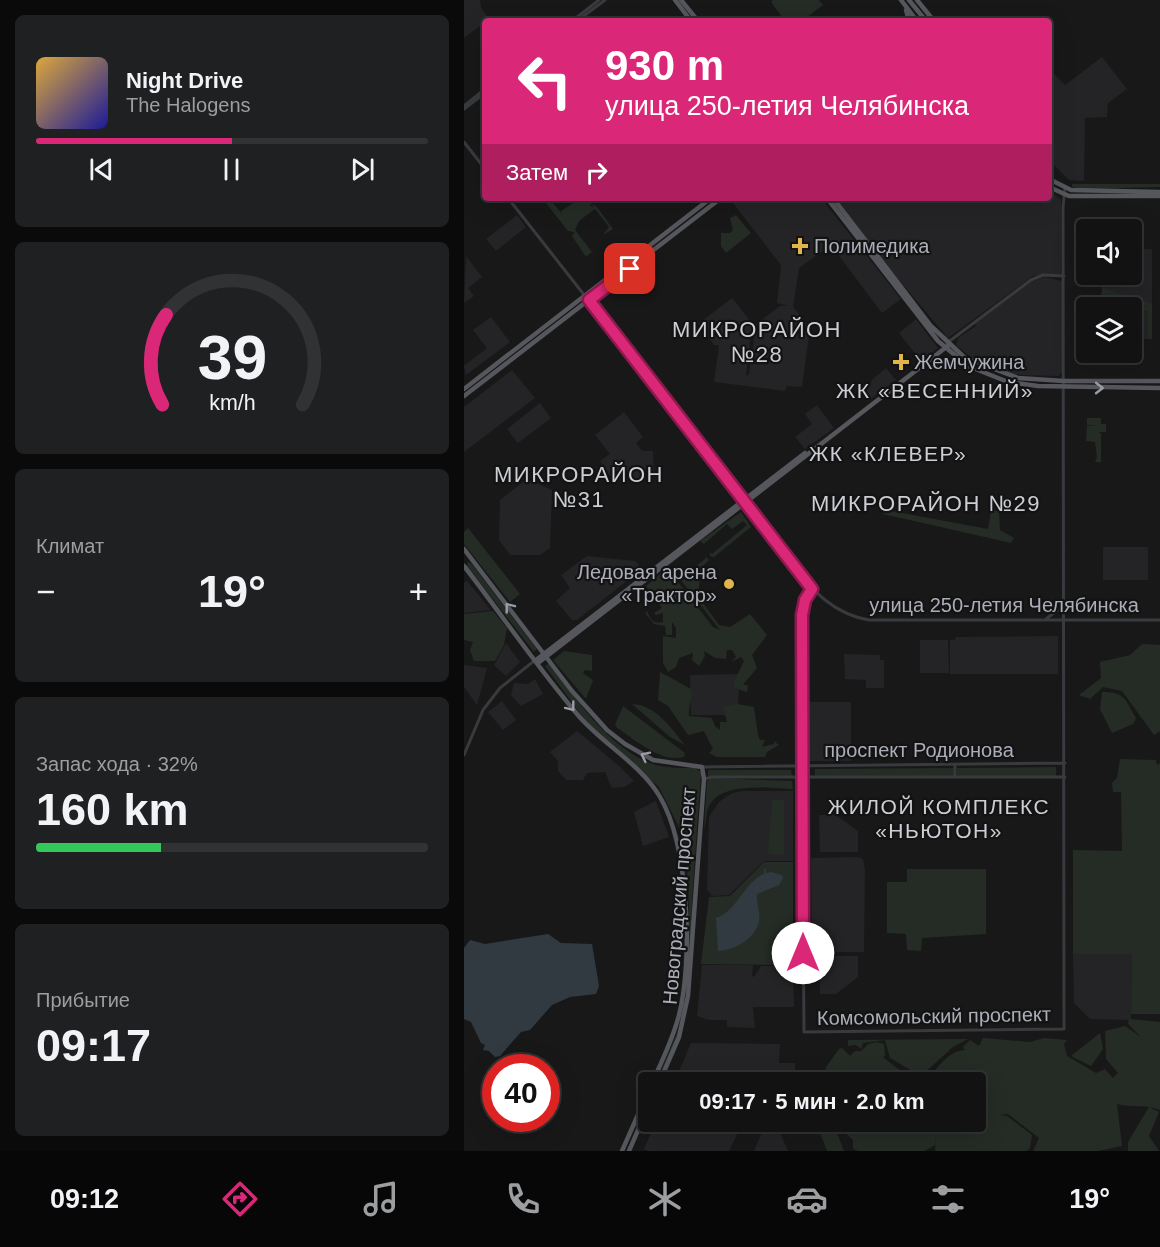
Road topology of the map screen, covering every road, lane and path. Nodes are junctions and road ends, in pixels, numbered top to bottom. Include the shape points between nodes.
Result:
1 (599, 0) edge
2 (605, 0) edge
3 (675, 0) edge
4 (681, 0) edge
5 (909, 0) edge
6 (917, 0) edge
7 (903, 2) edge
8 (578, 18) edge
9 (578, 18) edge
10 (688, 18) edge
11 (696, 18) edge
12 (908, 18) edge
13 (915, 18) edge
14 (924, 18) edge
15 (932, 18) edge
16 (482, 93) edge
17 (464, 107) edge
18 (464, 142) edge
19 (482, 165) edge
20 (1052, 181) edge
21 (1065, 188) junction
22 (1052, 189) edge
23 (1160, 190) edge
24 (1064, 195) junction
25 (1160, 196) edge
26 (510, 201) edge
27 (707, 201) edge
28 (717, 201) edge
29 (829, 201) edge
30 (835, 201) edge
31 (1064, 276) junction
32 (587, 298) junction
33 (919, 313) junction
34 (946, 346) junction
35 (486, 376) junction
36 (1064, 381) junction
37 (1160, 381) edge
38 (1064, 388) junction
39 (1160, 388) edge
40 (464, 389) edge
41 (464, 396) edge
42 (745, 502) junction
43 (464, 549) edge
44 (470, 557) junction
45 (464, 564) edge
46 (810, 587) junction
47 (1064, 598) junction
48 (1044, 620) junction
49 (1064, 620) junction
50 (1160, 620) edge
51 (541, 658) junction
52 (464, 755) edge
53 (1065, 764) junction
54 (803, 766) junction
55 (955, 766) junction
56 (702, 767) junction
57 (803, 777) junction
58 (955, 777) junction
59 (1065, 777) junction
60 (704, 779) junction
61 (657, 1072) edge
62 (664, 1072) edge
63 (638, 1115) edge
64 (638, 1130) edge
65 (622, 1151) edge
66 (629, 1151) edge

1 - 8 street
2 - 9 street
3 - 10 main road
4 - 11 main road
5 - 14 main road
6 - 15 main road
7 - 12 main road
7 - 13 main road
16 - 17 street
18 - 19 street
20 - 21 main road
21 - 23 main road
21 - 24 street
22 - 24 main road
24 - 25 main road
24 - 31 street
26 - 32 street, улица 250-летия Челябинска
27 - 32 main road
28 - 32 main road
29 - 33 main road
30 - 33 main road
31 - 34 street via 1043,275 1031,280
31 - 36 street
32 - 35 main road
32 - 42 street, улица 250-летия Челябинска
33 - 34 main road
34 - 36 main road via 1003,374
34 - 38 main road via 968,366 1008,382
34 - 42 main road
35 - 40 main road
35 - 41 main road
36 - 37 main road
36 - 38 street
38 -> 39 main road
38 - 47 street
42 - 46 street, улица 250-летия Челябинска
42 - 51 main road
43 - 44 main road
44 - 45 main road
51 -> 44 main road
45 - 51 main road
46 - 48 street, улица 250-летия Челябинска via 839,610 869,620
46 - 54 street via 802,615
47 - 48 street via 1059,609
47 - 49 street
48 - 49 street, улица 250-летия Челябинска
49 - 50 street, улица 250-летия Челябинска
49 - 53 street
51 - 52 street via 500,688 483,710
56 -> 51 main road, Новоградский проспект via 666,764 625,744 591,714
51 -> 61 main road, Новоградский проспект via 592,732 653,786 677,840 684,907 683,995
53 - 55 street, проспект Родионова
53 - 59 street
54 - 55 street, проспект Родионова
54 - 56 street, проспект Родионова
54 - 57 street
55 - 58 street
56 - 60 main road, Новоградский проспект
57 - 58 street, проспект Родионова
57 - 59 street, Комсомольский проспект via 804,1032 1064,1029
57 - 60 street, проспект Родионова
58 - 59 street, проспект Родионова
60 - 62 main road, Новоградский проспект via 688,996 679,1037
63 - 65 main road
64 - 66 main road

